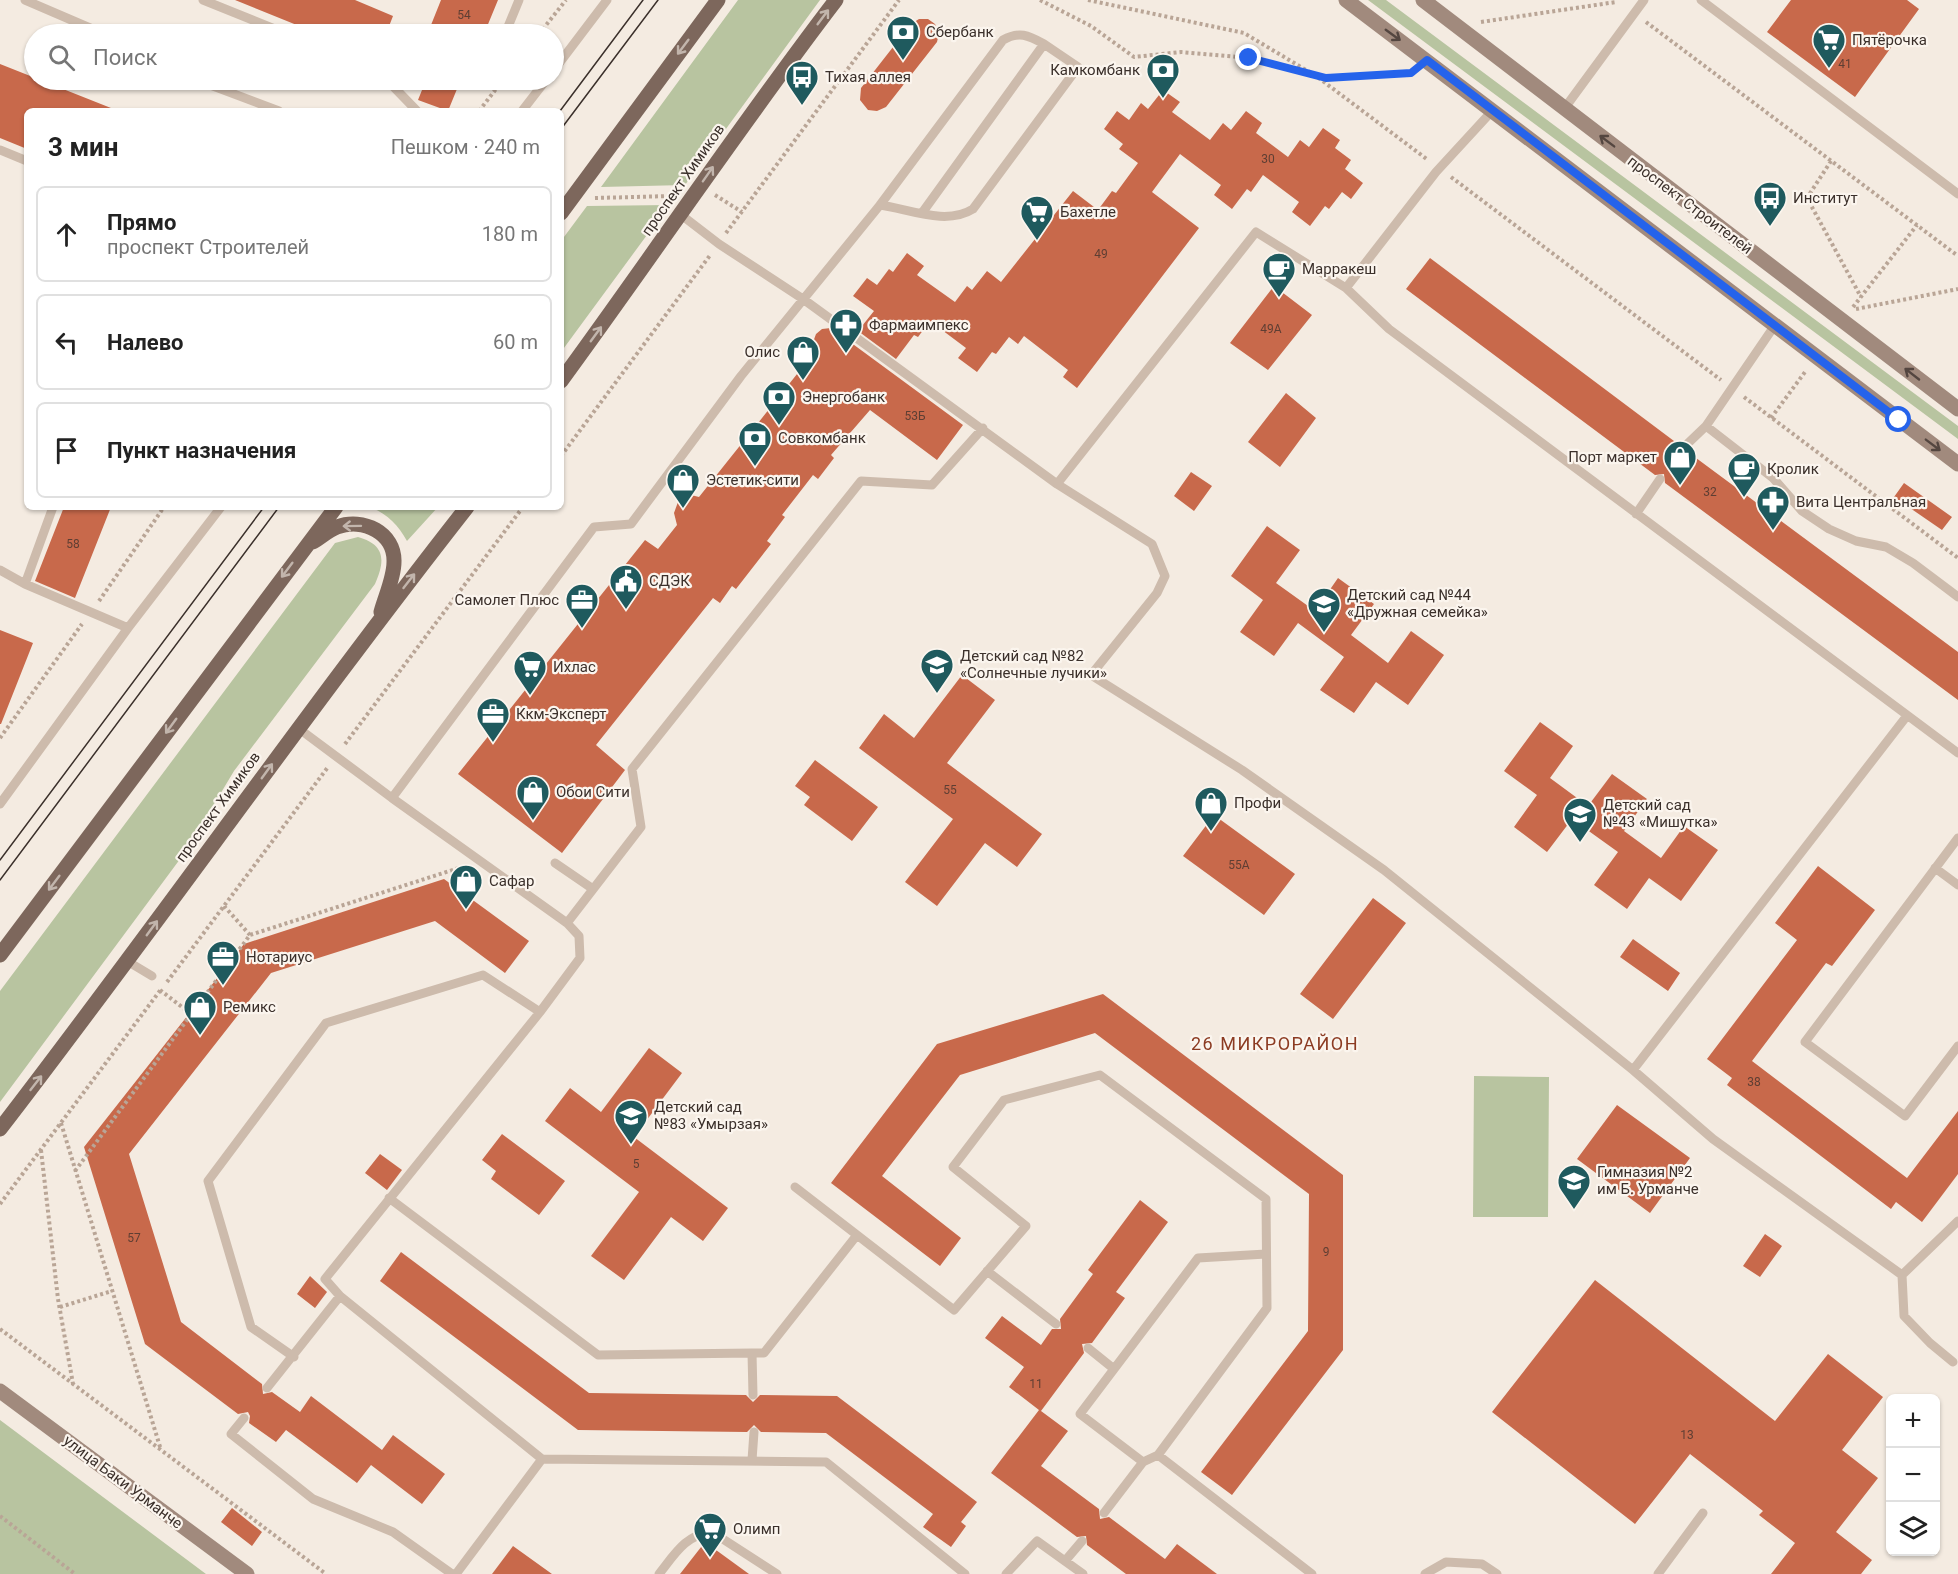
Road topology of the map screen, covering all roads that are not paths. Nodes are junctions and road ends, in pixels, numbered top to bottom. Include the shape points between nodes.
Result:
1 (26, 0) edge
2 (203, 0) edge
3 (519, 0) edge
4 (607, 0) edge
5 (718, 0) edge
6 (836, 0) edge
7 (1346, 0) edge
8 (1423, 0) edge
9 (1644, 0) edge
10 (1701, 0) edge
11 (81, 24) edge
12 (262, 24) edge
13 (509, 24) edge
14 (1044, 44) junction
15 (564, 57) edge
16 (223, 90) edge
17 (397, 90) edge
18 (538, 90) edge
19 (271, 108) edge
20 (414, 108) edge
21 (524, 108) edge
22 (1564, 108) junction
23 (1493, 110) junction
24 (0, 150) edge
25 (24, 160) edge
26 (1958, 194) edge
27 (879, 205) junction
28 (564, 208) edge
29 (922, 213) junction
30 (680, 214) junction
31 (1346, 288) junction
32 (803, 299) junction
33 (1775, 325) junction
34 (564, 377) edge
35 (1951, 400) edge
36 (1958, 410) edge
37 (1706, 426) junction
38 (982, 428) junction
39 (1683, 448) dead end
40 (1958, 464) edge
41 (1660, 479) dead end
42 (1057, 484) junction
43 (52, 510) edge
44 (219, 510) edge
45 (334, 510) edge
46 (464, 510) edge
47 (1636, 514) junction
48 (305, 547) junction
49 (0, 570) edge
50 (25, 584) junction
51 (1958, 597) edge
52 (380, 618) junction
53 (128, 628) junction
54 (1906, 717) junction
55 (298, 729) junction
56 (1958, 753) edge
57 (392, 798) junction
58 (0, 804) edge
59 (1958, 838) edge
60 (555, 863) dead end
61 (1935, 868) junction
62 (1958, 885) edge
63 (593, 888) junction
64 (567, 923) junction
65 (0, 955) edge
66 (127, 961) junction
67 (152, 976) dead end
68 (540, 1012) junction
69 (1958, 1046) edge
70 (1633, 1070) junction
71 (0, 1129) edge
72 (795, 1187) dead end
73 (389, 1198) junction
74 (1958, 1221) edge
75 (857, 1235) junction
76 (1266, 1254) junction
77 (987, 1271) junction
78 (1902, 1275) junction
79 (340, 1296) junction
80 (1056, 1324) dead end
81 (1088, 1348) dead end
82 (752, 1353) junction
83 (294, 1357) junction
84 (1953, 1362) dead end
85 (1114, 1369) junction
86 (267, 1388) dead end
87 (0, 1391) edge
88 (753, 1395) dead end
89 (244, 1418) dead end
90 (754, 1432) dead end
91 (1158, 1455) junction
92 (542, 1459) junction
93 (752, 1460) junction
94 (1143, 1462) junction
95 (1104, 1513) dead end
96 (1703, 1514) dead end
97 (1082, 1541) dead end
98 (1065, 1561) junction
99 (247, 1574) edge
100 (454, 1574) edge
101 (659, 1574) edge
102 (777, 1574) edge
103 (965, 1574) edge
104 (1006, 1574) edge
105 (1083, 1574) edge
106 (1311, 1574) edge
107 (1425, 1574) edge
108 (1497, 1574) edge
109 (1658, 1574) edge

1 - 11 lane
2 - 12 lane
3 - 13 lane
4 - 15 lane
5 -> 28 main road
30 -> 6 main road, проспект Химиков
7 -> 23 main road
8 - 22 main road, проспект Строителей
9 - 22 lane
10 - 26 lane
14 - 27 lane via 1025,34 1003,40
14 - 29 lane
14 - 29 lane via 1078,67 974,209 961,216
16 - 19 lane
17 - 20 lane
18 - 21 lane
35 -> 22 main road, проспект Строителей
23 - 31 lane via 1440,169
23 - 33 main road
24 - 25 lane
27 - 29 lane
27 - 32 lane
30 - 32 lane
34 -> 30 main road, проспект Химиков
31 - 42 lane via 1256,232
31 - 47 lane via 1389,329
32 - 38 lane
32 - 57 lane via 631,524 594,527
33 - 37 lane
33 -> 40 main road
35 - 36 main road, проспект Строителей
37 - 39 lane
37 - 51 lane via 1773,478 1802,511 1856,541 1886,547
38 - 42 lane
38 - 63 lane via 932,485 861,481 632,769 641,827
41 - 47 lane
42 - 70 lane via 1152,544 1165,576 1157,593 1091,675 1242,770 1384,870
43 - 50 lane
44 - 53 lane
45 - 48 main road
52 -> 46 main road, проспект Химиков
47 - 54 lane
52 -> 48 main road via 394,563 392,546 385,536 371,526 351,525 337,527
48 -> 65 main road
49 - 50 lane
50 - 53 lane
52 - 55 main road, проспект Химиков
53 - 58 lane
54 - 56 lane
54 - 70 lane
55 - 57 lane
66 -> 55 main road, проспект Химиков
57 - 64 lane
59 - 61 lane
60 - 63 lane
61 - 62 lane
61 - 69 lane via 1805,1042 1905,1116
63 - 64 lane
64 - 68 lane via 579,936 580,958
66 - 67 lane
71 -> 66 main road, проспект Химиков
68 - 73 lane
68 - 83 lane via 483,975 326,1023 208,1181 251,1327
70 - 78 lane via 1713,1139
72 - 75 lane
73 - 79 lane via 324,1279
73 - 82 lane via 598,1355
74 - 78 lane
75 - 77 lane via 954,1310
75 - 82 lane via 764,1353
76 - 77 lane via 1266,1199 1100,1074 1004,1100 953,1167 1026,1226
76 - 85 lane via 1198,1258
76 - 91 lane via 1267,1308
77 - 80 lane
78 - 84 lane via 1904,1317
79 - 83 lane
79 - 92 lane
81 - 85 lane
82 - 88 lane
83 - 86 lane
85 - 94 lane via 1080,1414
87 - 99 main road, улица Баки Урманче
89 - 100 lane via 231,1434 313,1499 393,1532
90 - 93 lane
91 - 94 lane
91 - 106 lane
92 - 93 lane
92 - 100 lane
93 - 103 lane via 826,1462
94 - 95 lane
96 - 109 lane
97 - 98 lane
98 - 104 lane via 1037,1541
98 - 105 lane
101 - 102 lane via 685,1541 698,1533 712,1532
107 - 108 lane via 1446,1562 1482,1564

